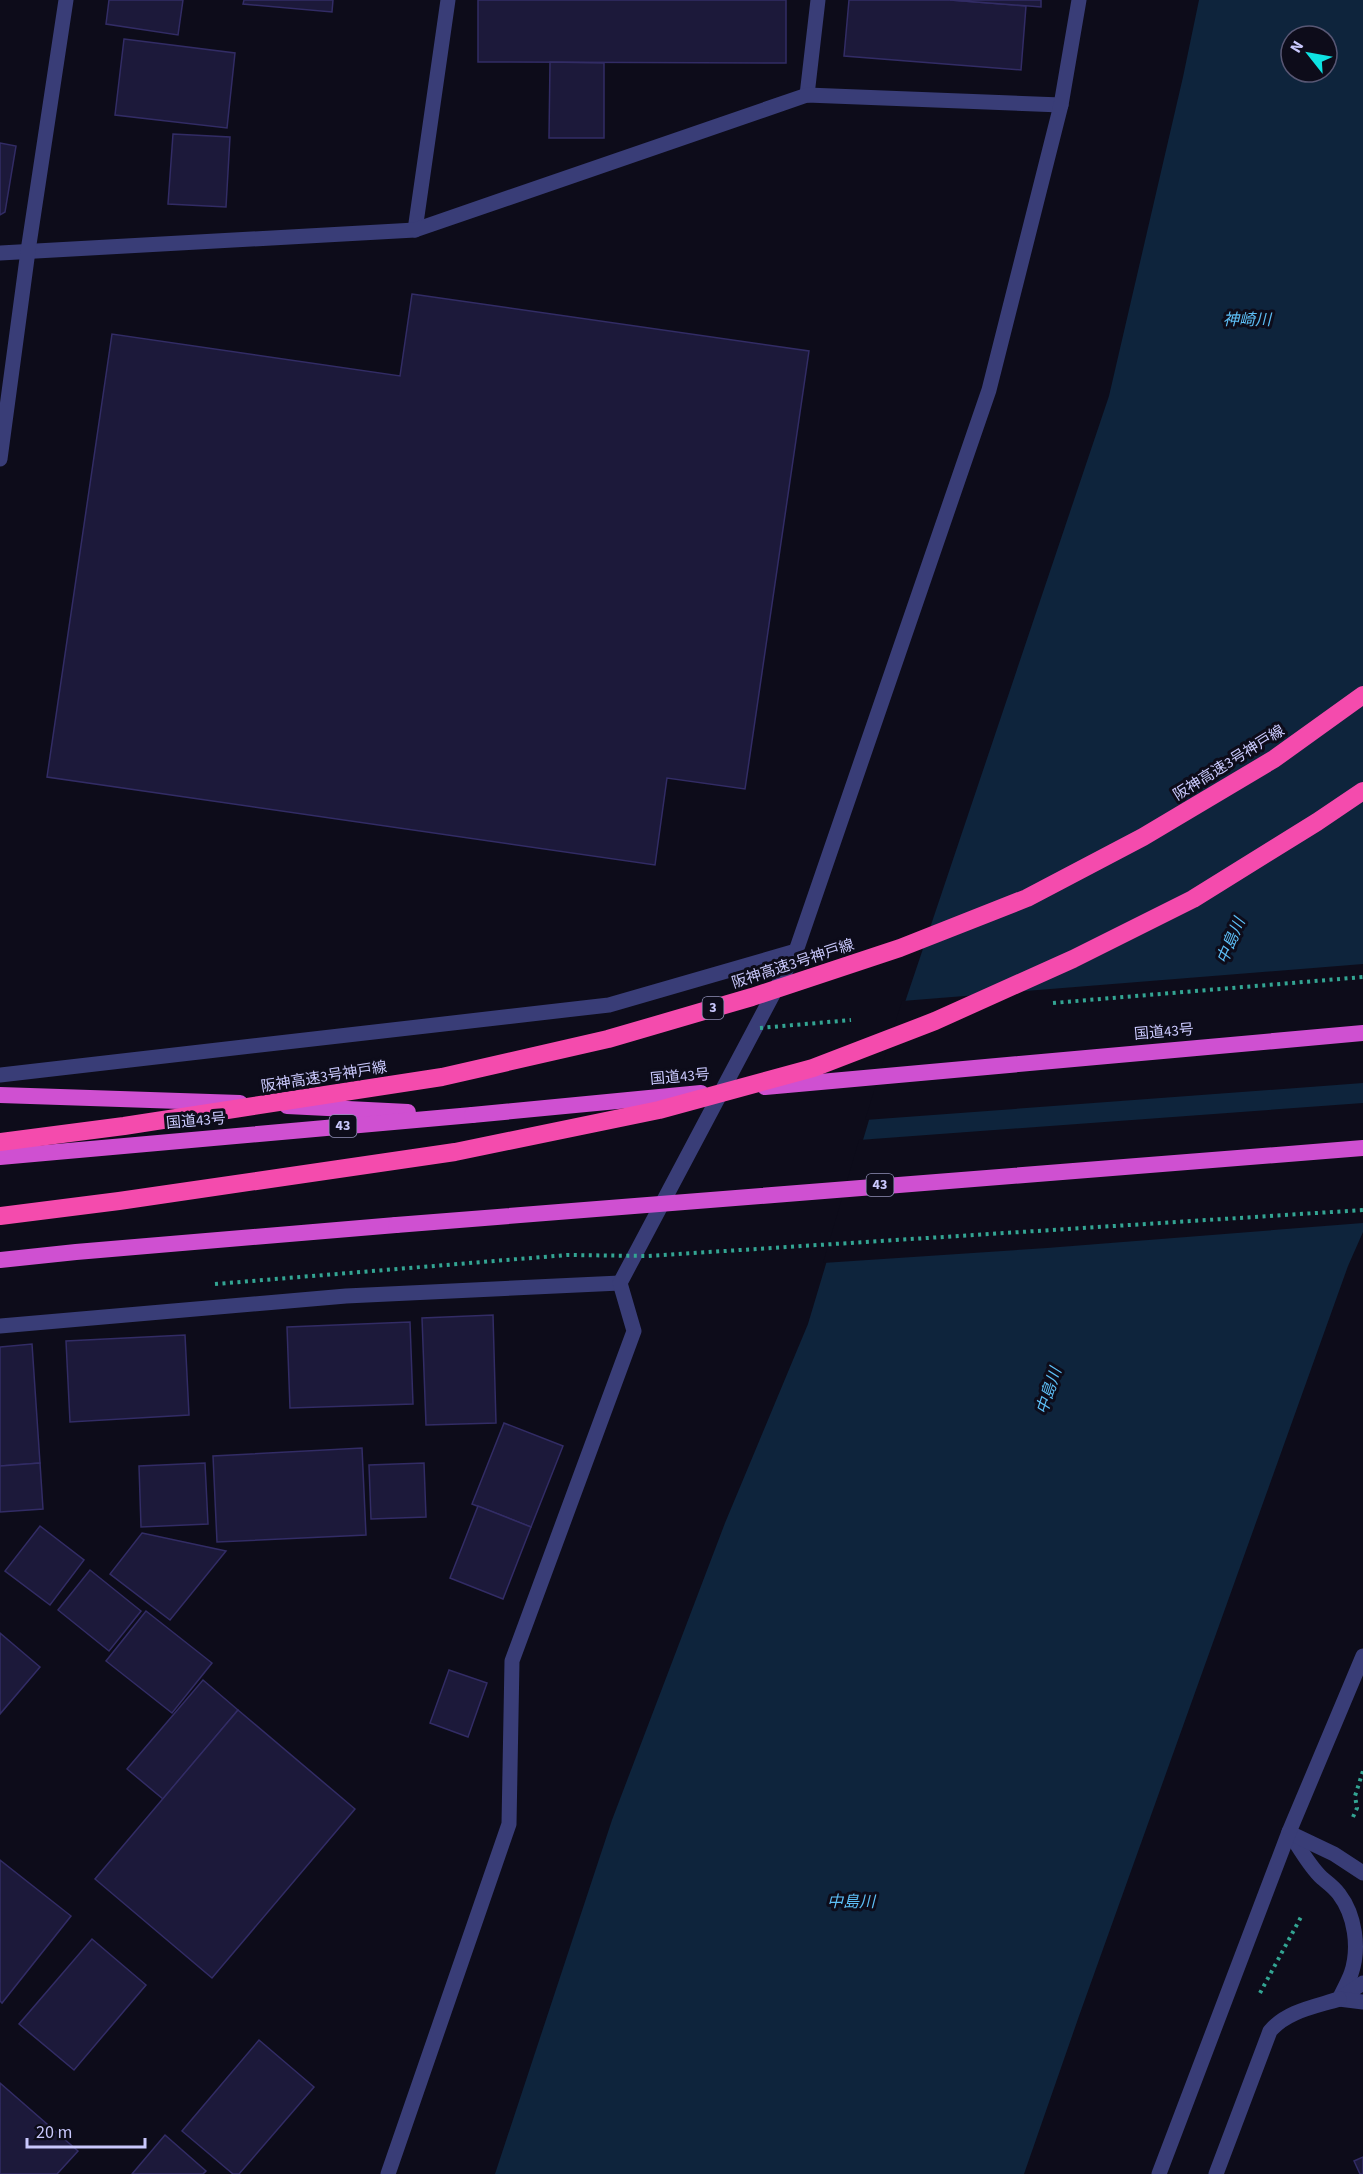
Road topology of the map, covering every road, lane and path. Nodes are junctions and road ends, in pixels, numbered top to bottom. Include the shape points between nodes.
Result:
1 (66, 0) edge
2 (448, 0) edge
3 (818, 0) edge
4 (1080, 0) edge
5 (807, 95) junction
6 (1061, 105) junction
7 (415, 230) junction
8 (28, 251) junction
9 (0, 253) edge
10 (0, 459) edge
11 (1363, 695) edge
12 (1363, 791) edge
13 (796, 951) junction
14 (1363, 1033) edge
15 (0, 1075) edge
16 (0, 1095) edge
17 (472, 1115) junction
18 (0, 1142) edge
19 (1363, 1148) edge
20 (0, 1157) edge
21 (1363, 1210) edge
22 (0, 1216) edge
23 (0, 1260) edge
24 (620, 1283) junction
25 (216, 1284) dead end
26 (0, 1326) edge
27 (1363, 1656) edge
28 (1363, 1771) edge
29 (1353, 1817) dead end
30 (1289, 1832) junction
31 (1363, 1873) edge
32 (1363, 1983) edge
33 (1339, 1999) junction
34 (1363, 2002) edge
35 (388, 2174) edge
36 (1158, 2174) edge
37 (1216, 2174) edge

1 - 8 street
2 - 7 street
3 - 5 street
4 - 6 street
5 - 6 street
5 - 7 street
6 - 13 street via 989,390
7 - 8 street
8 - 9 street
8 - 10 street
11 - 18 highway, 阪神高速3号神戸線 / 3, bridge via 1274,759 1143,837 1026,898 900,948 752,997 608,1039 442,1077
12 - 22 highway, bridge via 1183,904 1073,960 813,1068 659,1110 455,1152
13 - 15 street via 609,1005
13 - 24 street
14 - 17 highway, 国道43号 / 43, bridge
16 - 17 highway, bridge
17 - 20 highway, 国道43号 / 43
19 - 23 highway, 43, bridge via 617,1206
21 - 25 path, bridge via 647,1256 567,1255
24 - 26 street via 346,1296
24 - 35 street via 634,1331 512,1661 509,1824
27 - 30 street
28 - 29 path
30 - 31 street
30 - 33 street via 1321,1877 1339,1894 1352,1921 1354,1960
30 - 36 street
32 - 33 street
33 - 34 street
33 - 37 street via 1288,2016 1270,2031

